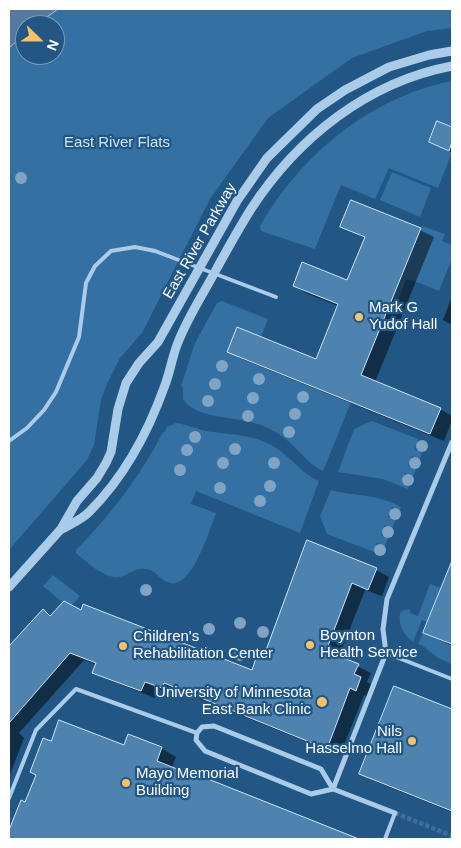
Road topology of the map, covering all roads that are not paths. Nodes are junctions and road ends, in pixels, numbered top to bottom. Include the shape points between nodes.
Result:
1 (452, 51) edge
2 (452, 66) edge
3 (199, 269) junction
4 (214, 274) junction
5 (276, 297) dead end
6 (9, 441) edge
7 (452, 442) edge
8 (61, 530) junction
9 (9, 587) edge
10 (386, 653) junction
11 (452, 679) edge
12 (197, 732) junction
13 (334, 789) junction
14 (9, 798) edge
15 (396, 813) joint
16 (385, 839) edge

1 - 3 street, East River Parkway via 388,67 317,109 267,158 250,181
2 - 4 street, East River Parkway via 394,83 325,125 299,149 266,188
3 - 4 lane
3 - 6 lane via 155,251 135,247 111,251 95,266 86,283 79,337 56,392 27,428
3 - 8 street, East River Parkway via 158,342 128,378 109,457 97,478 77,501
4 - 5 lane
4 - 8 street, East River Parkway via 176,346 158,404 132,455 89,513
7 - 10 street via 387,599 382,629
8 - 9 street, East River Parkway
10 - 11 lane
10 - 13 street
12 - 13 street via 202,727 214,726 321,769
12 - 13 street via 196,740 205,751 312,794
12 - 14 lane via 76,689 36,730
13 - 15 street
15 - 16 lane

